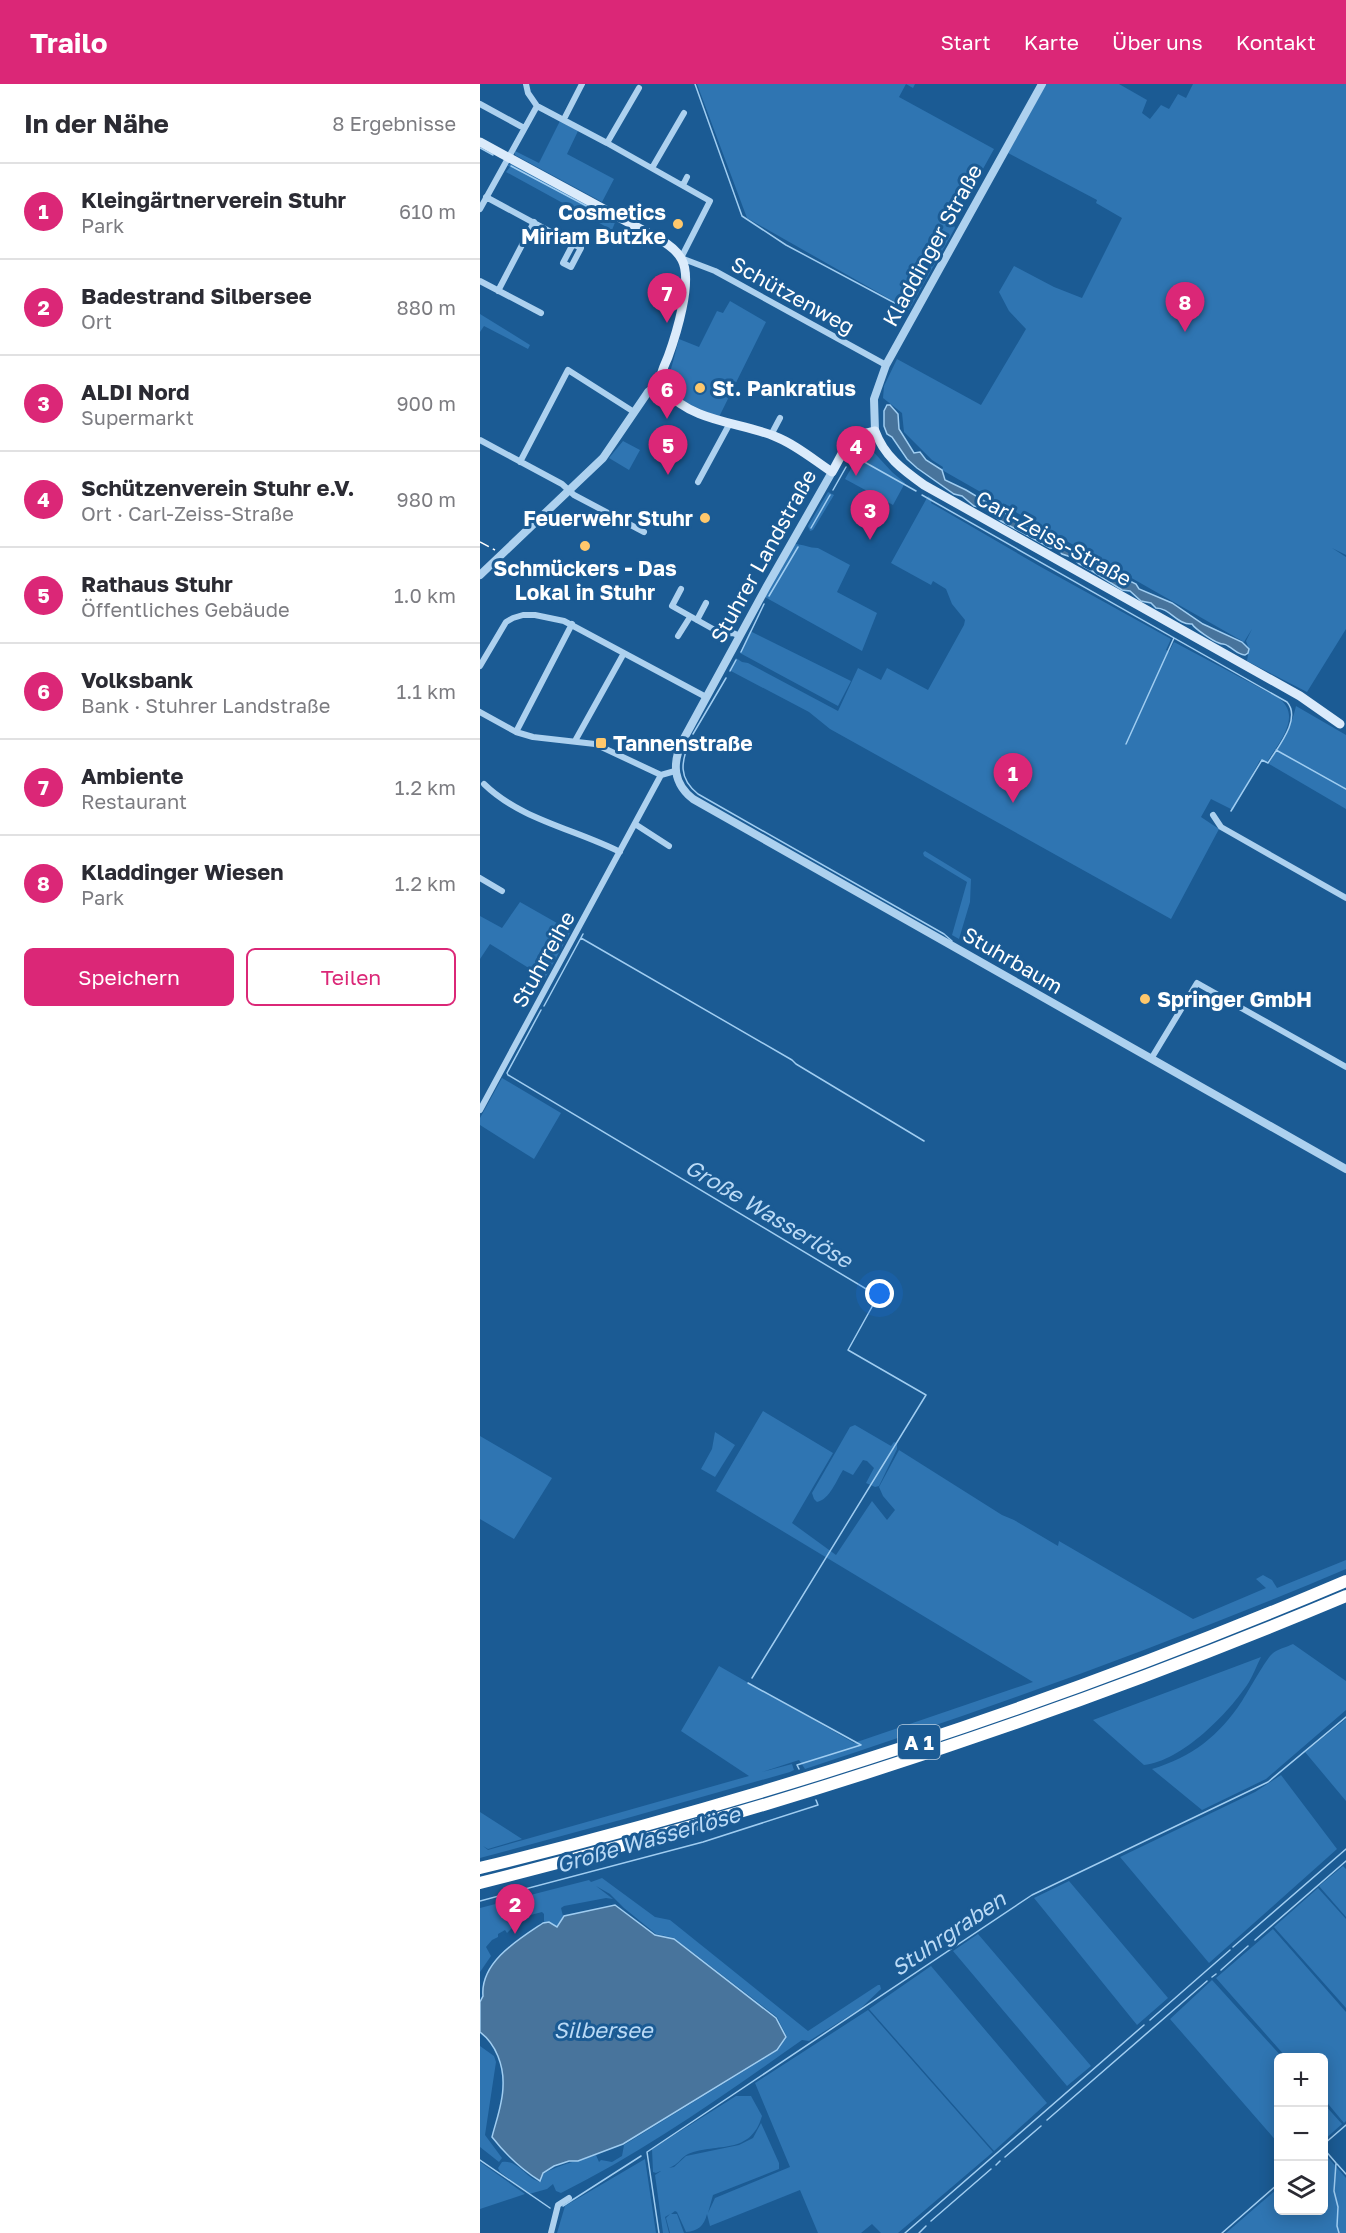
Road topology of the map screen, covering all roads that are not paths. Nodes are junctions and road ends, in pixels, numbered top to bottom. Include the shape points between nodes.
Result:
1 (526, 84) edge
2 (582, 84) edge
3 (1042, 84) edge
4 (639, 88) dead end
5 (480, 104) edge
6 (537, 106) junction
7 (684, 113) dead end
8 (564, 119) junction
9 (524, 128) junction
10 (480, 142) edge
11 (608, 143) junction
12 (508, 156) junction
13 (652, 168) junction
14 (687, 177) dead end
15 (683, 185) junction
16 (486, 196) junction
17 (480, 210) edge
18 (534, 222) junction
19 (573, 244) dead end
20 (681, 258) junction
21 (480, 281) edge
22 (498, 291) junction
23 (541, 313) dead end
24 (886, 365) junction
25 (661, 382) junction
26 (634, 412) junction
27 (780, 418) dead end
28 (730, 423) junction
29 (875, 431) junction
30 (771, 435) junction
31 (480, 440) edge
32 (520, 462) junction
33 (832, 472) junction
34 (698, 482) dead end
35 (569, 490) junction
36 (644, 532) dead end
37 (480, 575) edge
38 (681, 589) dead end
39 (706, 603) dead end
40 (690, 617) junction
41 (697, 620) junction
42 (572, 624) junction
43 (678, 636) dead end
44 (740, 636) junction
45 (624, 652) junction
46 (480, 666) edge
47 (706, 697) junction
48 (480, 712) edge
49 (1343, 726) edge
50 (516, 732) junction
51 (575, 741) junction
52 (675, 771) junction
53 (662, 775) junction
54 (484, 784) dead end
55 (1213, 815) dead end
56 (635, 824) junction
57 (669, 846) dead end
58 (620, 852) junction
59 (480, 878) edge
60 (502, 891) dead end
61 (1346, 898) edge
62 (1151, 1059) junction
63 (1346, 1067) edge
64 (480, 1110) edge
65 (1346, 1169) edge
66 (1346, 1581) edge
67 (1346, 1596) edge
68 (480, 1868) edge
69 (480, 1883) edge
70 (568, 2198) dead end
71 (551, 2233) edge

1 - 6 street
2 - 8 street
3 - 24 street, Kladdinger Straße
4 - 11 street
5 - 9 street
6 - 8 street
6 - 9 street
7 - 13 street
8 - 11 street
9 - 12 street
10 - 12 main road
11 - 13 street
12 - 16 street
12 - 20 main road via 662,241
13 - 15 street
14 - 15 street
15 - 20 street via 710,201
16 - 17 street
16 - 18 street
18 - 19 street
18 - 22 street
20 - 24 street, Schützenweg via 715,271
20 - 25 main road via 686,283
21 - 22 street
22 - 23 street
24 - 29 street, Kladdinger Straße via 874,399
25 - 26 street
25 - 28 main road, Stuhrer Landstraße via 665,391 689,408
26 - 32 street via 568,370
26 - 35 street via 614,445
27 - 30 street
28 - 30 main road, Stuhrer Landstraße
28 - 34 street
29 - 33 main road via 852,439
29 - 49 main road, Carl-Zeiss-Straße via 888,456 924,485 1312,703
30 - 33 main road, Stuhrer Landstraße
31 - 32 street
32 - 35 street
33 - 44 street, Stuhrer Landstraße
35 - 36 street
35 - 37 street
38 - 40 street via 672,606
39 - 41 street
40 - 41 street
40 - 43 street
41 - 44 street via 722,634
42 - 45 street
42 - 46 street via 535,615 513,618 501,628
42 - 50 street
44 - 47 street, Stuhrer Landstraße
45 - 47 street
45 - 51 street
47 - 52 street, Stuhrer Landstraße via 679,749
48 - 50 street
50 - 51 street via 548,740
51 - 53 street via 595,744
52 - 53 street
52 - 62 street, Stuhrbaum via 682,789 693,799
53 - 56 street, Stuhrreihe
54 - 58 street via 543,821
55 - 61 street via 1221,827
56 - 57 street
56 - 58 street, Stuhrreihe
58 - 64 street, Stuhrreihe
59 - 60 street
62 - 63 street via 1197,983
62 - 65 street, Stuhrbaum
66 - 68 highway, A 1 via 1138,1664 904,1747 679,1816
67 - 69 highway, A 1 via 1120,1686 909,1760 684,1829
70 - 71 street via 558,2205

